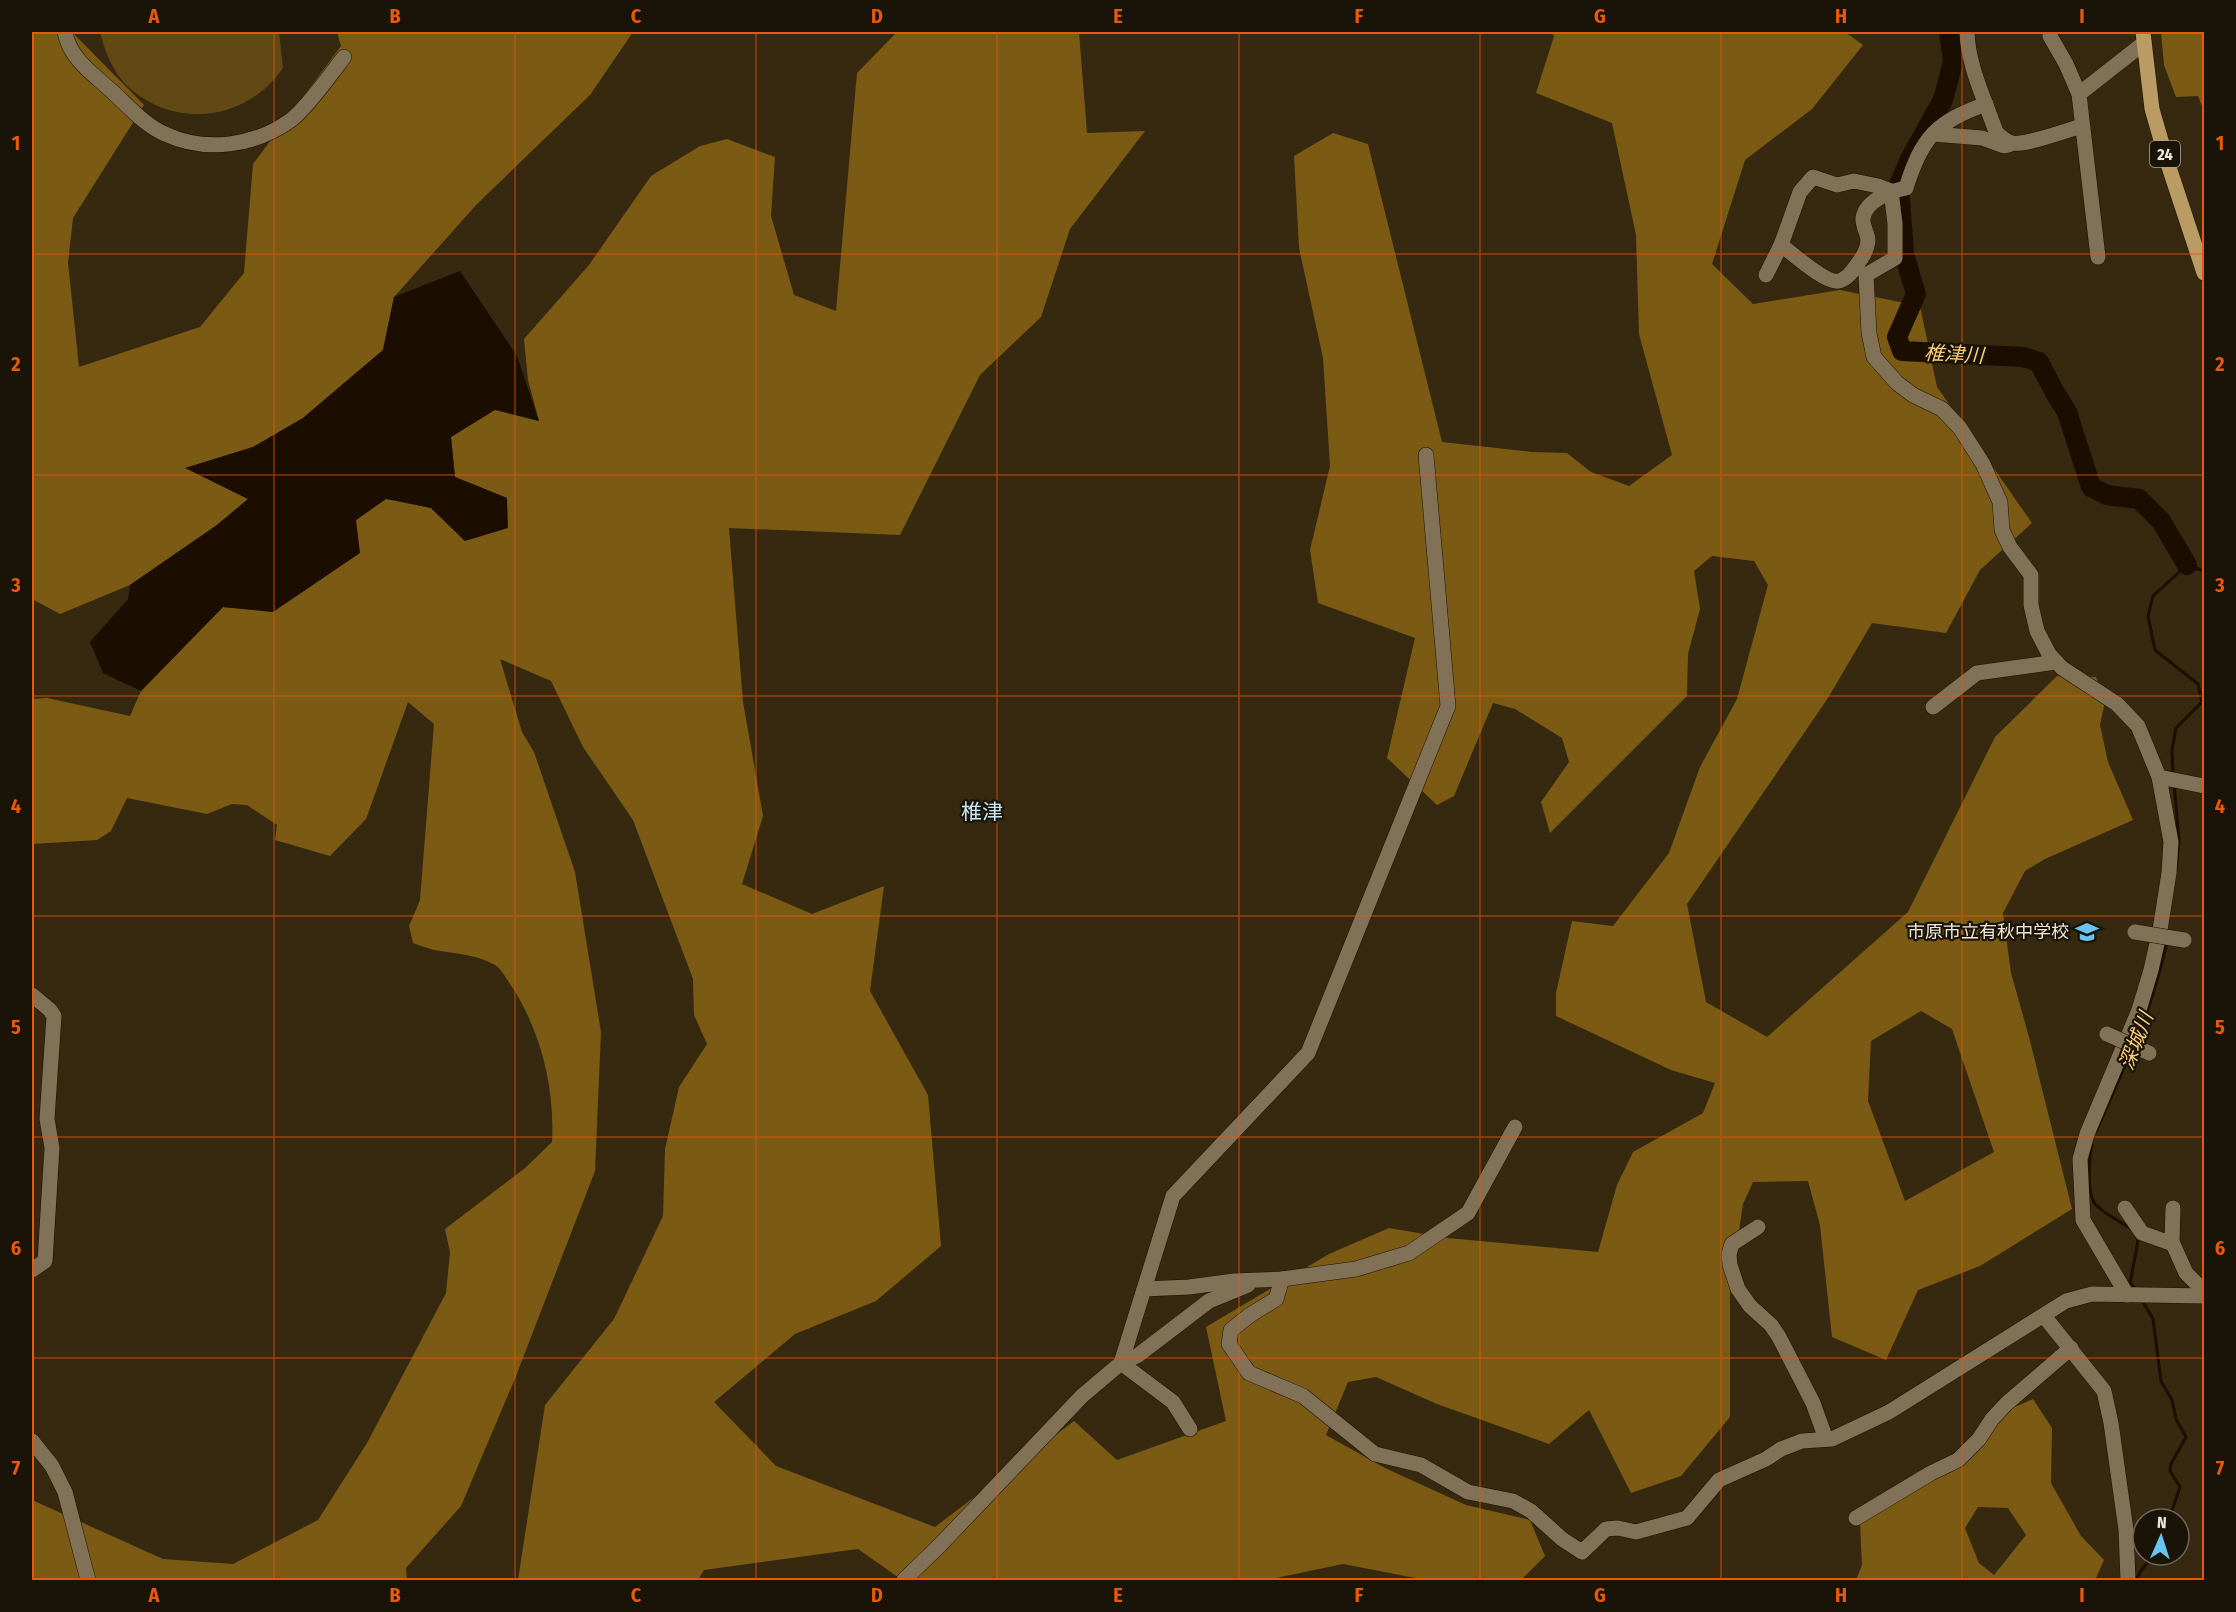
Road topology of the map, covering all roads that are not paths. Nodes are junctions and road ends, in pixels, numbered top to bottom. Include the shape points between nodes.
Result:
1 (65, 32) edge
2 (1967, 32) edge
3 (2050, 36) dead end
4 (2143, 37) edge
5 (344, 57) dead end
6 (2079, 94) junction
7 (1986, 104) junction
8 (2082, 126) junction
9 (1933, 134) junction
10 (2014, 144) junction
11 (1891, 191) junction
12 (1781, 245) junction
13 (2098, 257) dead end
14 (2205, 273) edge
15 (1766, 275) dead end
16 (1426, 455) dead end
17 (2056, 662) junction
18 (1933, 707) dead end
19 (2159, 777) junction
20 (2205, 786) edge
21 (2135, 932) dead end
22 (2184, 940) dead end
23 (32, 995) edge
24 (2107, 1034) dead end
25 (2149, 1053) dead end
26 (1515, 1127) dead end
27 (2126, 1208) dead end
28 (2173, 1208) dead end
29 (1758, 1227) dead end
30 (2172, 1243) junction
31 (32, 1270) edge
32 (1282, 1279) junction
33 (1144, 1289) junction
34 (1214, 1291) junction
35 (2205, 1291) edge
36 (2127, 1295) junction
37 (2205, 1296) edge
38 (2044, 1316) junction
39 (2071, 1348) junction
40 (1121, 1363) junction
41 (1190, 1429) dead end
42 (1826, 1439) junction
43 (32, 1441) edge
44 (1856, 1518) dead end
45 (88, 1581) edge
46 (904, 1581) edge
47 (2128, 1581) edge

1 - 5 street via 75,57 145,122 192,144 228,145 261,137 292,119
2 - 7 street via 1967,47
3 - 6 street
4 - 6 street
4 - 14 main road, 24 via 2152,109
6 - 8 street
7 - 9 street via 1957,114
7 - 10 street via 1996,132
8 - 10 street
8 - 13 street
9 - 10 street via 1983,138 2004,146
9 - 11 street via 1915,162 1906,188
11 - 12 street via 1854,181 1837,185 1813,177 1800,192
11 - 12 street via 1865,212 1865,254 1850,275 1840,281 1828,280
11 - 17 street via 1896,258 1866,275 1874,357 1897,383 1942,409 1960,428 1983,464 2000,502 2002,530 2031,575 2031,605 2037,631
12 - 15 street
16 - 33 street via 1448,706 1308,1053 1173,1196
17 - 18 street via 1977,673
17 - 19 street via 2117,704 2138,726
19 - 20 street
19 - 36 street via 2171,842 2160,930 2139,1010 2086,1134 2080,1159 2083,1220
21 - 22 street, bridge
23 - 31 street via 54,1017 47,1119 52,1148 45,1262
24 - 25 street, bridge
26 - 32 street via 1468,1213 1409,1253 1356,1269
27 - 30 street via 2142,1233
28 - 30 street
29 - 42 street via 1732,1244 1730,1265 1738,1289 1779,1337 1813,1403
30 - 35 street via 2186,1273
32 - 34 street via 1262,1279
32 - 42 street via 1276,1299 1231,1330 1229,1344 1249,1373 1303,1396 1375,1454 1421,1465 1468,1492 1514,1501 1582,1552 1606,1529 1636,1532 1687,1518 1719,1480 1766,1460 1781,1449 1802,1441
33 - 34 street via 1189,1287
33 - 40 street
34 - 40 street via 1137,1356
36 - 37 street
36 - 38 street via 2092,1294 2066,1301
38 - 39 street
38 - 42 street via 1889,1412
39 - 44 street via 2006,1404 1958,1460
39 - 47 street via 2104,1391 2126,1530
40 - 41 street via 1173,1402
40 - 46 street via 1082,1396
43 - 45 street via 52,1466 64,1492

